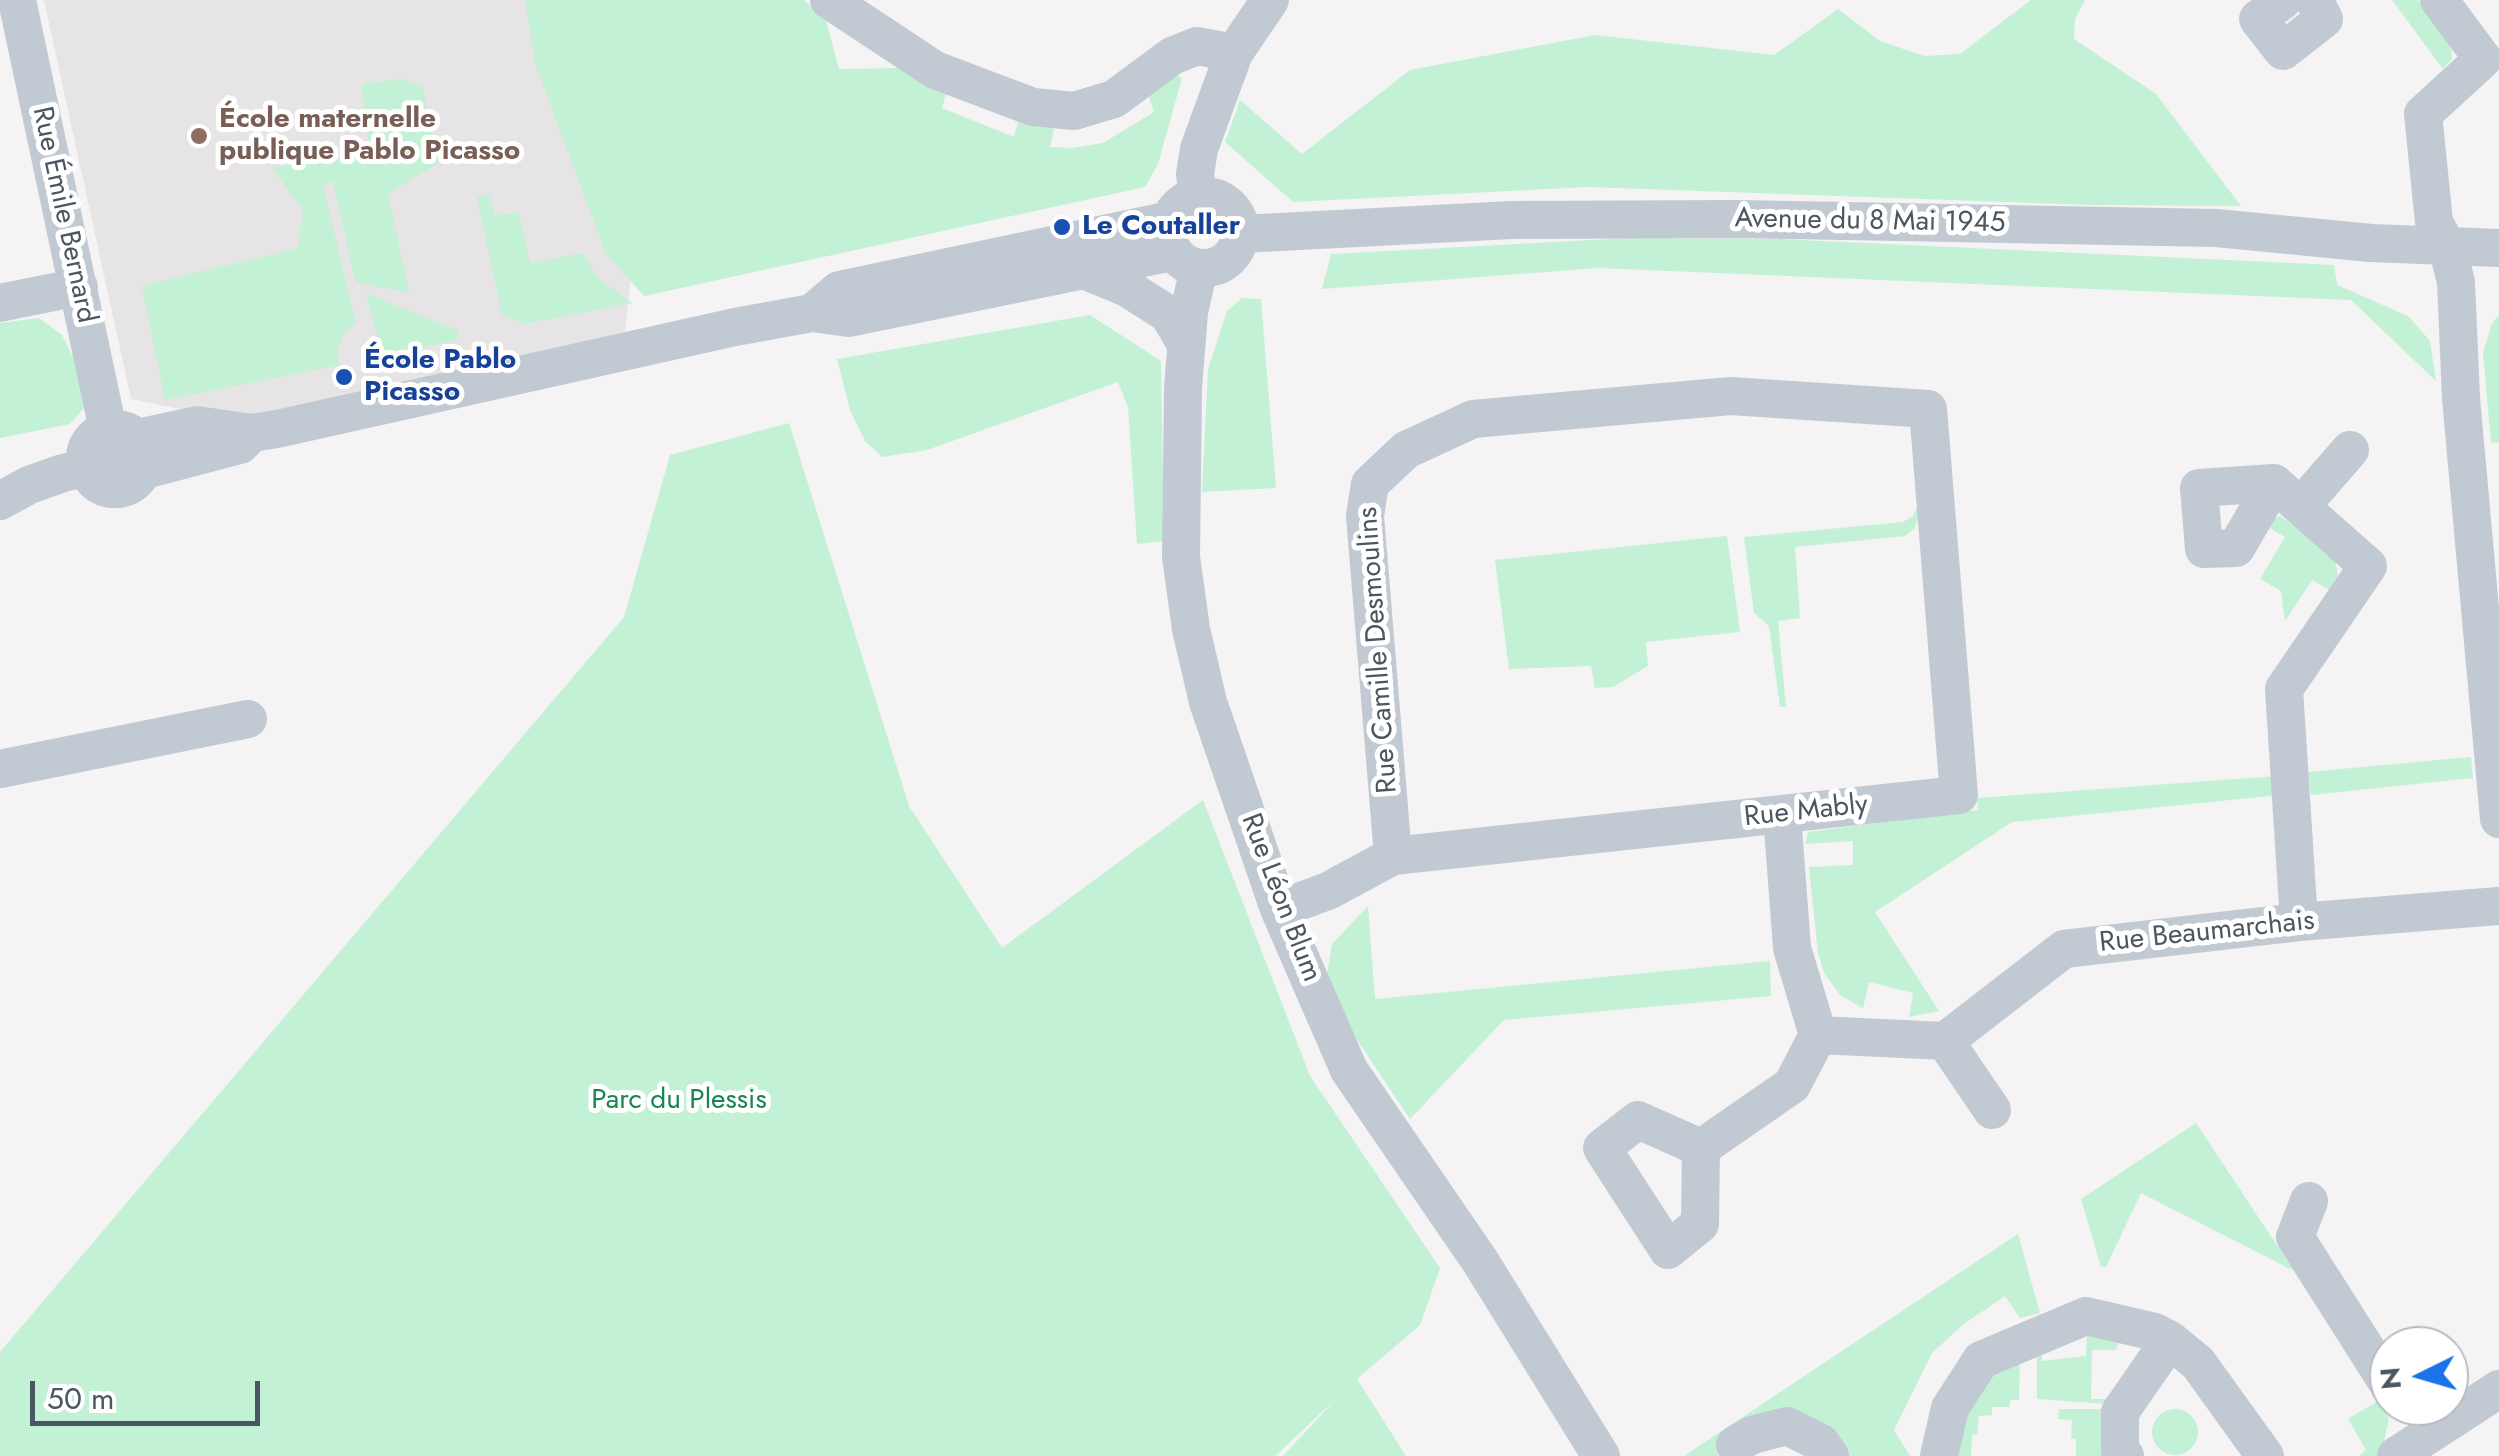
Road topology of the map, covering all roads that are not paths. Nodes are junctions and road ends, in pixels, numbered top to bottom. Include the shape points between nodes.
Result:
1 (16, 0) edge
2 (828, 0) edge
3 (1270, 0) edge
4 (2283, 0) edge
5 (2314, 0) edge
6 (2439, 0) edge
7 (1234, 53) junction
8 (2491, 62) edge
9 (1185, 234) junction
10 (1240, 234) junction
11 (2447, 246) junction
12 (2499, 248) edge
13 (1081, 269) junction
14 (79, 287) junction
15 (0, 303) edge
16 (812, 313) junction
17 (1186, 344) junction
18 (1928, 410) joint
19 (252, 433) junction
20 (2350, 450) dead end
21 (114, 458) junction
22 (4, 487) edge
23 (248, 720) dead end
24 (0, 770) edge
25 (1782, 815) junction
26 (2499, 819) edge
27 (1394, 856) junction
28 (2499, 906) edge
29 (1279, 909) junction
30 (2299, 922) junction
31 (1818, 1035) junction
32 (1945, 1041) junction
33 (1992, 1110) dead end
34 (1701, 1148) dead end
35 (2309, 1200) dead end
36 (2170, 1340) junction
37 (2369, 1354) edge
38 (2499, 1389) edge
39 (1735, 1446) dead end
40 (2410, 1447) edge
41 (2253, 1451) edge
42 (1601, 1456) edge
43 (1830, 1456) edge
44 (1939, 1456) edge
45 (2125, 1456) edge

1 - 14 street, Rue Émile Bernard
2 - 7 street via 935,70 1032,107 1074,111 1114,99 1172,56 1198,46
3 - 7 street, Rue Léon Blum
4 - 5 street via 2258,19 2283,51 2324,19
6 - 8 street
7 - 9 street, Rue Léon Blum via 1199,149
8 - 11 street via 2423,114 2434,222
9 - 10 street via 1222,264
9 - 10 street via 1208,196 1228,205
9 - 13 street
9 - 16 street via 840,290
9 - 17 street, Rue Léon Blum
10 - 11 street, Avenue du 8 Mai 1945 via 1512,220 1738,219 2216,228
11 - 12 street, Avenue du 8 Mai 1945
11 - 26 street via 2458,298
13 - 16 street via 848,318
13 - 17 street via 1168,314
14 - 15 street
14 - 21 street, Rue Émile Bernard
16 - 19 street
17 - 29 street, Rue Léon Blum via 1181,556 1191,629 1208,702
18 - 25 street, Rue Mably via 1959,795
18 - 27 street, Rue Camille Desmoulins via 1732,396 1473,418 1406,450 1370,484 1365,516
19 - 21 street via 196,425
19 - 21 street via 240,445 152,466
20 - 30 street via 2288,494 2368,566 2284,689
21 - 22 street via 76,457
23 - 24 street
25 - 27 street, Rue Mably
25 - 31 street via 1792,948
27 - 29 street, Rue Mably
28 - 30 street, Rue Beaumarchais
29 - 42 street, Rue Léon Blum via 1349,1070 1480,1260
30 - 32 street, Rue Beaumarchais via 2064,949
31 - 32 street
31 - 34 street via 1792,1085
32 - 33 street
35 - 37 street via 2295,1237
36 - 41 street via 2198,1362
36 - 44 street via 2086,1316 1981,1360 1950,1408
36 - 45 street via 2120,1412
38 - 40 street
39 - 43 street via 1787,1426 1821,1443

